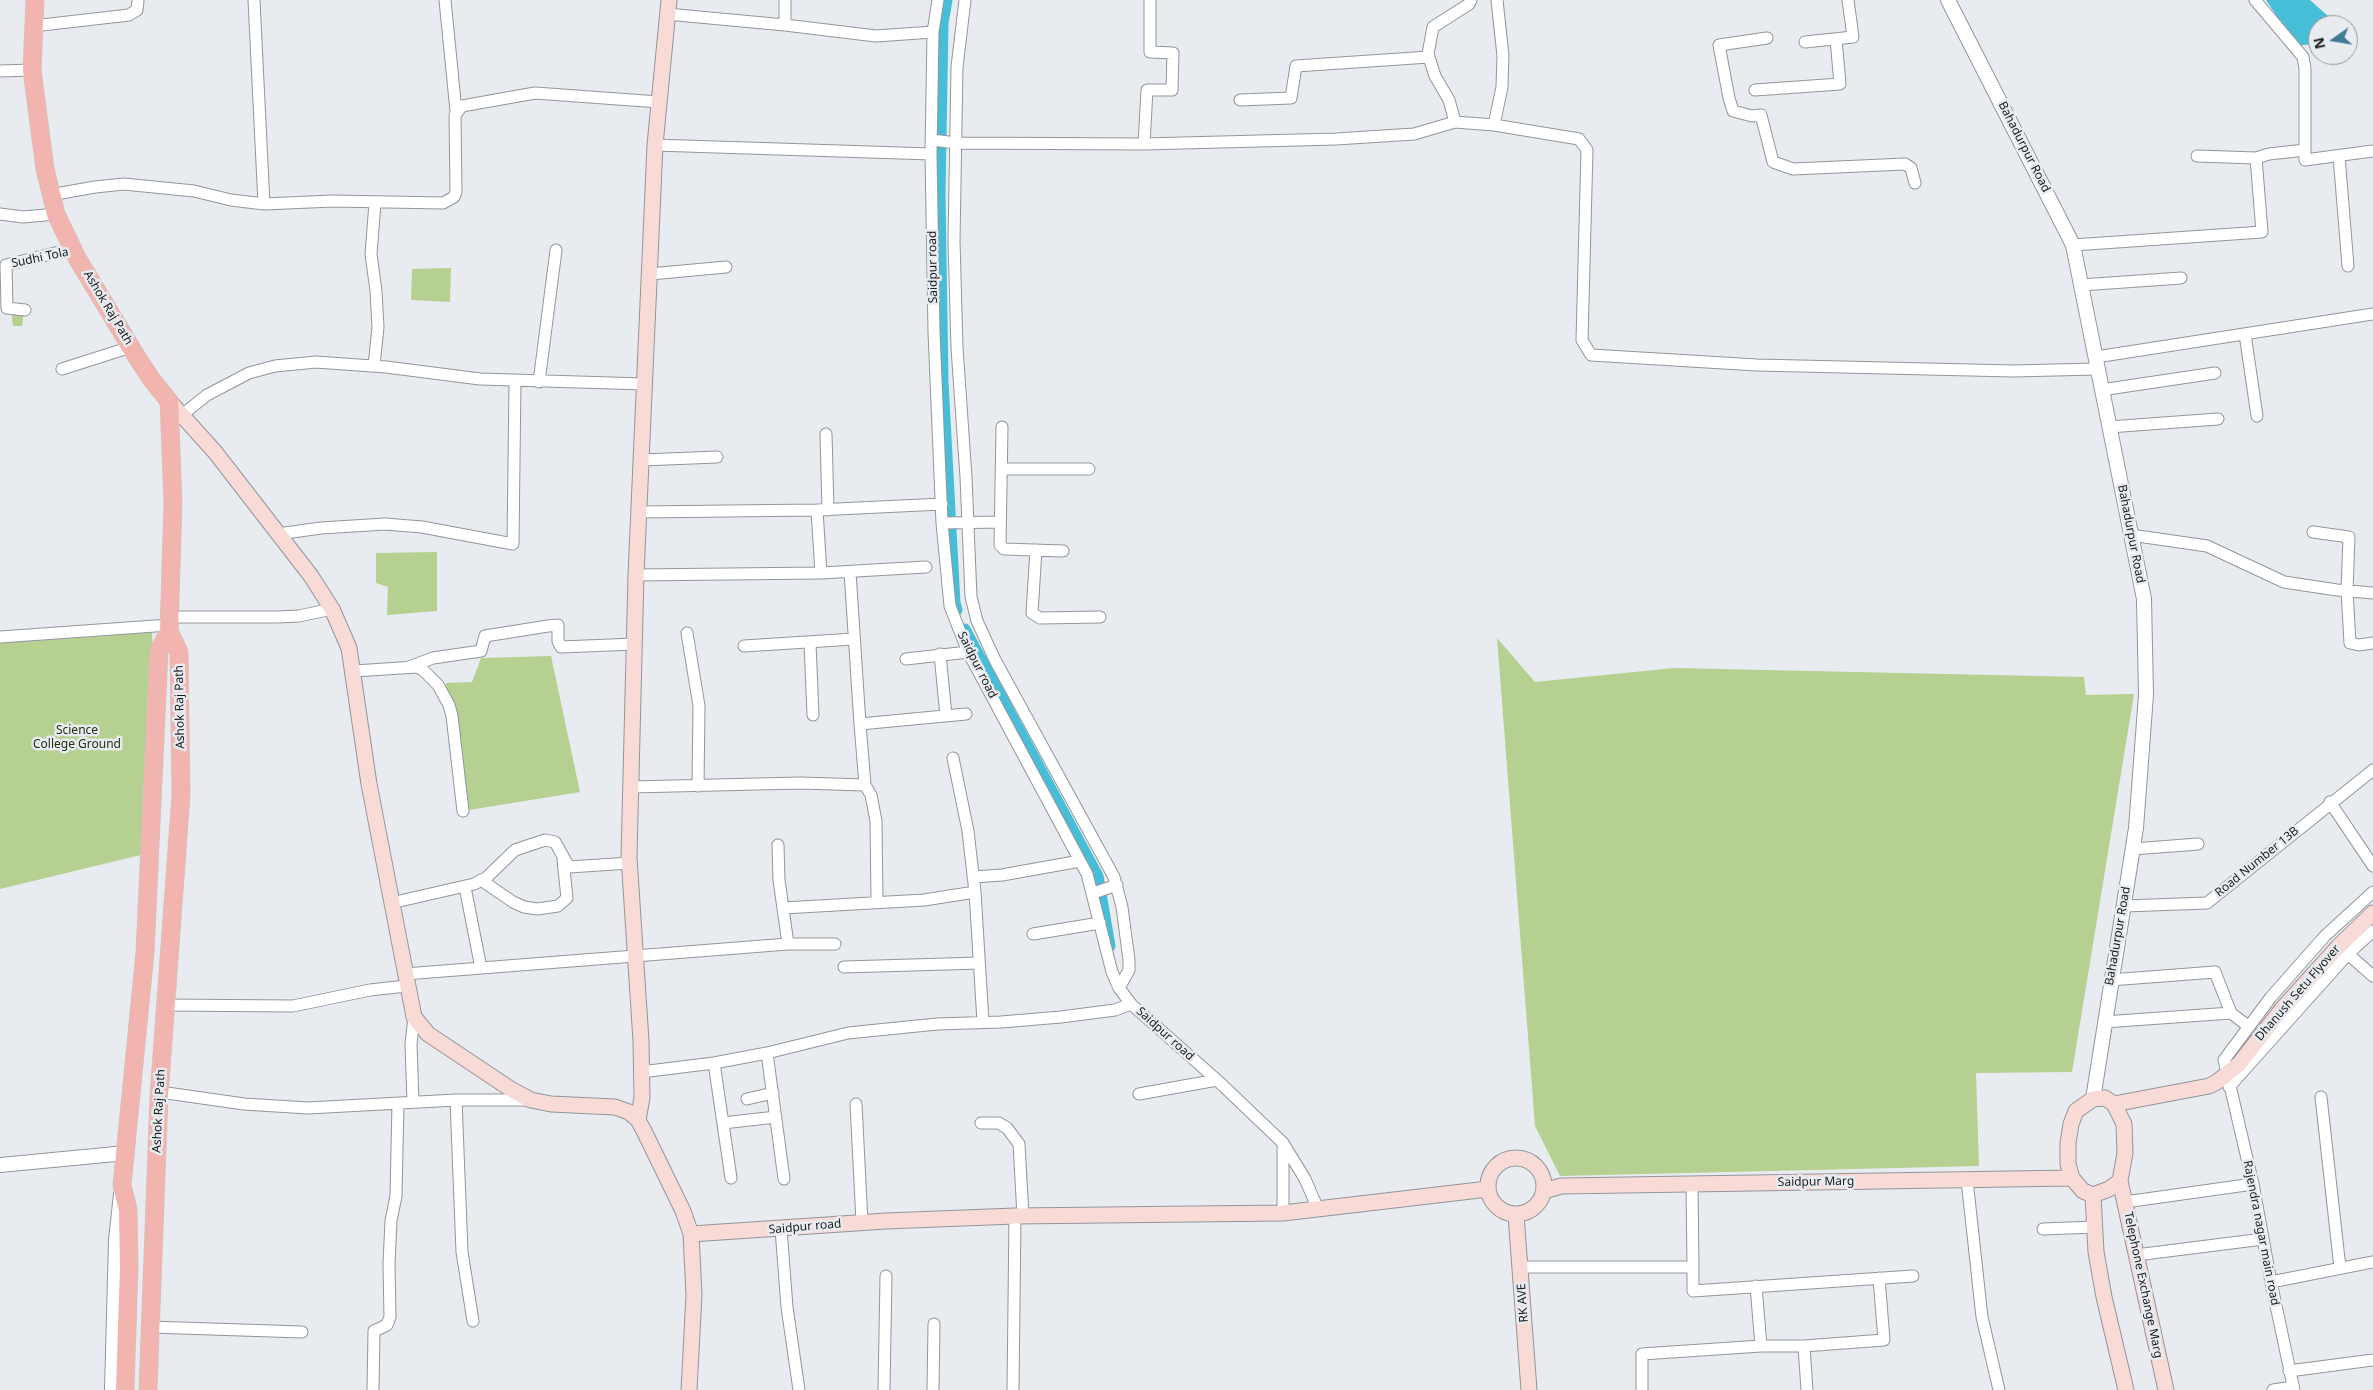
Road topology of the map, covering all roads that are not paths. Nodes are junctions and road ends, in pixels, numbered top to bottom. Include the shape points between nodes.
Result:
1 (35, 0) edge
2 (138, 0) edge
3 (254, 0) edge
4 (445, 0) edge
5 (785, 0) edge
6 (938, 0) edge
7 (964, 0) edge
8 (1150, 0) edge
9 (1471, 0) edge
10 (1497, 0) edge
11 (1848, 0) edge
12 (1948, 0) edge
13 (2255, 0) edge
14 (668, 7) edge
15 (785, 24) junction
16 (33, 26) junction
17 (933, 32) junction
18 (1767, 38) dead end
19 (1836, 39) junction
20 (1805, 42) dead end
21 (1429, 57) junction
22 (32, 70) junction
23 (0, 71) edge
24 (1755, 90) dead end
25 (1240, 100) dead end
26 (659, 102) junction
27 (456, 111) junction
28 (1455, 122) junction
29 (1494, 125) junction
30 (934, 141) junction
31 (954, 143) junction
32 (1144, 144) junction
33 (655, 145) junction
34 (2305, 150) junction
35 (2373, 151) edge
36 (931, 154) junction
37 (2197, 156) dead end
38 (2338, 156) junction
39 (2256, 158) junction
40 (1915, 183) dead end
41 (50, 195) junction
42 (375, 203) junction
43 (264, 204) junction
44 (0, 214) edge
45 (56, 214) junction
46 (2073, 244) junction
47 (556, 250) dead end
48 (74, 251) junction
49 (2348, 266) dead end
50 (726, 267) dead end
51 (650, 274) junction
52 (2181, 278) dead end
53 (2081, 285) junction
54 (25, 310) dead end
55 (2373, 314) edge
56 (2245, 334) junction
57 (131, 347) junction
58 (2096, 363) junction
59 (374, 366) junction
60 (62, 369) dead end
61 (2215, 373) dead end
62 (515, 381) junction
63 (539, 382) junction
64 (644, 384) junction
65 (2101, 390) junction
66 (169, 401) junction
67 (182, 415) junction
68 (2257, 416) dead end
69 (2218, 419) dead end
70 (1002, 427) dead end
71 (2109, 427) junction
72 (826, 434) dead end
73 (717, 457) dead end
74 (642, 460) junction
75 (1002, 469) junction
76 (1089, 469) dead end
77 (942, 504) junction
78 (822, 510) junction
79 (639, 512) junction
80 (945, 522) junction
81 (964, 522) junction
82 (1000, 522) junction
83 (2313, 532) dead end
84 (278, 534) junction
85 (2132, 535) junction
86 (1036, 550) junction
87 (1063, 551) dead end
88 (926, 567) dead end
89 (850, 572) junction
90 (821, 573) junction
91 (636, 574) junction
92 (2346, 591) junction
93 (2373, 593) edge
94 (332, 609) junction
95 (1100, 617) dead end
96 (974, 622) junction
97 (169, 624) junction
98 (959, 627) junction
99 (687, 633) dead end
100 (0, 637) edge
101 (854, 639) junction
102 (810, 643) junction
103 (2373, 643) edge
104 (635, 644) junction
105 (744, 646) dead end
106 (968, 652) junction
107 (940, 654) junction
108 (906, 659) dead end
109 (409, 667) junction
110 (354, 671) junction
111 (966, 714) dead end
112 (813, 715) dead end
113 (946, 716) junction
114 (860, 724) junction
115 (953, 758) dead end
116 (2373, 770) edge
117 (865, 785) junction
118 (698, 786) junction
119 (631, 787) junction
120 (2330, 802) junction
121 (463, 811) dead end
122 (2198, 844) dead end
123 (778, 845) dead end
124 (2133, 849) junction
125 (562, 857) junction
126 (1080, 861) junction
127 (630, 863) junction
128 (2373, 866) edge
129 (973, 877) junction
130 (481, 880) junction
131 (1114, 886) junction
132 (465, 887) junction
133 (975, 892) junction
134 (1095, 892) junction
135 (2373, 892) edge
136 (877, 902) junction
137 (391, 903) junction
138 (2124, 906) junction
139 (783, 908) junction
140 (2373, 913) edge
141 (1100, 922) junction
142 (2373, 932) edge
143 (1033, 934) dead end
144 (788, 944) junction
145 (835, 944) dead end
146 (2348, 954) junction
147 (635, 956) junction
148 (979, 963) junction
149 (844, 967) dead end
150 (480, 968) junction
151 (2373, 976) edge
152 (405, 980) junction
153 (2110, 980) junction
154 (1119, 988) junction
155 (166, 1004) junction
156 (1131, 1004) junction
157 (2231, 1013) junction
158 (414, 1017) junction
159 (983, 1022) junction
160 (2104, 1022) junction
161 (2248, 1026) junction
162 (767, 1053) junction
163 (714, 1063) junction
164 (641, 1072) junction
165 (134, 1077) junction
166 (2229, 1078) junction
167 (1218, 1080) junction
168 (160, 1086) junction
169 (773, 1093) junction
170 (1140, 1094) dead end
171 (2321, 1096) dead end
172 (2140, 1098) junction
173 (747, 1099) dead end
174 (2093, 1099) junction
175 (456, 1100) junction
176 (531, 1100) junction
177 (413, 1102) junction
178 (398, 1103) junction
179 (856, 1104) dead end
180 (2114, 1104) junction
181 (776, 1117) junction
182 (638, 1120) junction
183 (723, 1123) junction
184 (982, 1123) dead end
185 (2124, 1124) junction
186 (1283, 1143) junction
187 (126, 1154) junction
188 (0, 1165) edge
189 (731, 1178) dead end
190 (2072, 1178) junction
191 (784, 1179) dead end
192 (1967, 1180) junction
193 (2120, 1181) junction
194 (1543, 1184) junction
195 (1692, 1184) junction
196 (2253, 1184) junction
197 (122, 1185) junction
198 (1488, 1189) junction
199 (2093, 1195) junction
200 (2125, 1202) junction
201 (1318, 1209) junction
202 (1283, 1213) junction
203 (1516, 1215) junction
204 (1019, 1216) junction
205 (862, 1222) junction
206 (2095, 1226) junction
207 (780, 1229) junction
208 (2042, 1229) dead end
209 (691, 1234) junction
210 (2263, 1239) junction
211 (2136, 1255) junction
212 (2373, 1262) edge
213 (1520, 1267) junction
214 (1692, 1268) junction
215 (2340, 1268) junction
216 (886, 1276) dead end
217 (1913, 1276) dead end
218 (1879, 1278) junction
219 (2271, 1282) junction
220 (1756, 1286) junction
221 (473, 1321) dead end
222 (934, 1324) dead end
223 (150, 1328) junction
224 (302, 1332) dead end
225 (1761, 1346) junction
226 (1804, 1346) junction
227 (2373, 1360) edge
228 (2289, 1371) junction
229 (2293, 1389) edge
230 (112, 1390) edge
231 (125, 1390) edge
232 (148, 1390) edge
233 (373, 1390) edge
234 (689, 1390) edge
235 (799, 1390) edge
236 (884, 1390) edge
237 (933, 1390) edge
238 (1013, 1390) edge
239 (1529, 1390) edge
240 (1642, 1390) edge
241 (1807, 1390) edge
242 (1999, 1390) edge
243 (2126, 1390) edge
244 (2166, 1390) edge
245 (2273, 1390) edge

1 - 16 main road, Ashok Raj Path
2 - 16 street via 137,10 129,15
3 - 43 street
4 - 27 street
5 - 15 street
6 - 17 street, Saidpur road
7 - 31 street
8 - 32 street via 1150,52 1173,54 1172,90 1146,90
9 - 21 street via 1433,28
10 - 29 street via 1503,56 1502,87
11 - 19 street via 1853,36
12 - 46 street, Bahadurpur Road
13 - 34 street via 2303,57
14 - 15 street
14 - 26 main road
15 - 17 street via 876,36
16 - 22 main road, Ashok Raj Path
17 - 30 street, Saidpur road
18 - 40 street via 1719,46 1734,111 1761,115 1773,162 1793,170 1905,164 1911,168
19 - 20 street
19 - 24 street via 1840,84
21 - 25 street via 1296,66 1291,98
21 - 28 street via 1435,76 1449,100
22 - 23 street
22 - 41 main road, Ashok Raj Path
26 - 27 street via 535,94 469,104
26 - 33 main road
27 - 42 street via 454,197 443,203
28 - 29 street
28 - 32 street via 1414,134
29 - 58 street via 1579,139 1587,150 1582,340 1591,354 1757,365 2012,371
30 - 31 street
30 - 36 street, Saidpur road
31 - 32 street
31 - 81 street via 954,241
33 - 36 street
33 - 51 main road
34 - 38 street via 2306,160
34 - 39 street
35 - 38 street
36 - 77 street, Saidpur road via 934,332
37 - 39 street
38 - 49 street
39 - 46 street via 2262,232
41 - 43 street via 139,184
41 - 45 main road, Ashok Raj Path
42 - 43 street
42 - 59 street via 371,254 378,327
44 - 45 street via 23,217
45 - 48 main road, Ashok Raj Path
46 - 53 street, Bahadurpur Road
47 - 63 street
48 - 54 street, Sudhi Tola via 6,265 7,308
48 - 57 main road, Ashok Raj Path
50 - 51 street
51 - 64 main road
52 - 53 street
53 - 58 street, Bahadurpur Road
55 - 56 street
56 - 58 street
56 - 68 street
57 - 60 street
57 - 66 main road, Ashok Raj Path
58 - 65 street, Bahadurpur Road
59 - 62 street via 457,378
59 - 67 street via 316,362 261,369 223,386
61 - 65 street
62 - 63 street
62 - 84 street via 513,544 385,524
63 - 64 street
64 - 74 main road
65 - 71 street, Bahadurpur Road
66 - 67 main road
66 - 97 main road, Ashok Raj Path via 173,503
67 - 84 main road
69 - 71 street
70 - 75 street
71 - 85 street, Bahadurpur Road
72 - 78 street
73 - 74 street
74 - 79 main road
75 - 76 street
75 - 82 street
77 - 78 street
77 - 80 street, Saidpur road
78 - 79 street
78 - 90 street
79 - 91 main road
80 - 81 street
80 - 98 street, Saidpur road via 948,593
81 - 82 street
81 - 96 street
82 - 86 street via 1001,548
83 - 92 street via 2350,539
84 - 94 main road
85 - 92 street via 2207,546 2284,582
85 - 124 street, Bahadurpur Road via 2144,599 2146,695
86 - 87 street
86 - 95 street via 1032,613 1040,618
88 - 89 street
89 - 90 street
89 - 101 street
90 - 91 street
91 - 104 main road
92 - 93 street
92 - 103 street via 2350,643
94 - 97 street via 278,617
94 - 110 main road via 349,648
96 - 98 street
96 - 131 street
97 - 100 street
97 - 155 main road, Ashok Raj Path via 179,652 181,795
97 - 165 main road via 159,651 145,952
98 - 106 street, Saidpur road
99 - 118 street via 698,706
101 - 102 street
101 - 114 street
102 - 105 street
102 - 112 street
104 - 109 street via 561,647 558,626 548,626 485,636 481,651 433,658
104 - 119 main road
106 - 107 street
106 - 126 street, Saidpur road
107 - 108 street
107 - 113 street
109 - 110 street
109 - 121 street via 424,670 438,685 449,705
110 - 137 main road via 369,784
111 - 113 street
113 - 114 street
114 - 117 street
115 - 129 street via 968,831
116 - 120 street, Road Number 13B
117 - 118 street
117 - 136 street via 875,809
118 - 119 street
119 - 127 main road
120 - 128 street
120 - 138 street, Road Number 13B via 2208,903
122 - 124 street
123 - 139 street via 778,880
124 - 138 street, Bahadurpur Road
125 - 127 street via 575,868
125 - 130 street via 551,840 530,843 515,850
125 - 130 street via 567,898 558,906 524,907
126 - 129 street via 1002,876
126 - 134 street, Saidpur road
127 - 147 main road
129 - 133 street
130 - 132 street
131 - 134 street
131 - 154 street via 1129,960
132 - 137 street
132 - 150 street
133 - 136 street via 924,900
133 - 148 street
134 - 141 street, Saidpur road
135 - 161 street via 2325,936
136 - 139 street
137 - 152 main road
138 - 153 street, Bahadurpur Road
139 - 144 street
140 - 166 main road, Dhanush Setu Flyover via 2282,1009
141 - 143 street
141 - 154 street, Saidpur road
142 - 146 street
144 - 145 street
144 - 147 street
146 - 151 street
146 - 166 street
147 - 150 street
147 - 164 main road
148 - 149 street
148 - 159 street
150 - 152 street
152 - 155 street via 293,1006
152 - 158 main road
153 - 157 street via 2215,972
153 - 160 street, Bahadurpur Road
154 - 156 street, Saidpur road
155 - 168 main road, Ashok Raj Path
156 - 159 street via 1115,1010
156 - 167 street, Saidpur road
157 - 160 street
157 - 161 street
158 - 176 main road via 428,1034
158 - 177 street via 411,1044
159 - 162 street via 848,1033
160 - 174 street, Bahadurpur Road
161 - 166 street via 2224,1060
162 - 163 street
162 - 169 street
163 - 164 street
163 - 183 street
164 - 182 main road via 642,1098
165 - 168 main road
165 - 187 main road
166 - 172 main road via 2209,1086
166 - 196 street, Rajendra nagar main road
167 - 170 street
167 - 186 street, Saidpur road
168 - 178 street via 244,1104 302,1108
168 - 223 main road, Ashok Raj Path
169 - 173 street
169 - 181 street
171 - 215 street
172 - 180 main road
172 - 185 main road
174 - 180 main road via 2105,1098
174 - 190 main road via 2076,1111 2071,1124 2068,1164
175 - 176 street
175 - 177 street
175 - 221 street via 462,1252
176 - 182 main road via 615,1107 629,1112
177 - 178 street
178 - 233 street via 396,1196 389,1263 390,1317 387,1325 374,1331
179 - 205 street
180 - 185 main road
181 - 183 street
181 - 191 street
182 - 209 main road
183 - 189 street
184 - 204 street via 1007,1128 1020,1144
185 - 193 main road
186 - 201 street, Saidpur road
186 - 202 street
187 - 188 street
187 - 197 main road
190 - 192 main road, Saidpur Marg
190 - 199 main road via 2084,1191
192 - 195 main road, Saidpur Marg
192 - 242 street via 1982,1318
193 - 199 main road
193 - 200 main road, Telephone Exchange Marg
194 - 195 main road, Saidpur Marg
194 - 198 main road via 1541,1172 1530,1161 1515,1158 1500,1162 1490,1174
194 - 203 main road via 1536,1207
195 - 214 street
196 - 200 street
196 - 210 street, Rajendra nagar main road
197 - 230 street via 116,1240
197 - 231 main road via 128,1210 129,1266
198 - 201 main road, Saidpur road
198 - 203 main road via 1492,1202 1502,1212
199 - 206 main road
200 - 211 main road, Telephone Exchange Marg
201 - 202 main road, Saidpur road
202 - 204 main road, Saidpur road
203 - 213 main road, RK AVE
204 - 205 main road, Saidpur road
204 - 238 street
205 - 207 main road, Saidpur road
206 - 208 street
206 - 243 main road via 2104,1297
207 - 209 main road, Saidpur road
207 - 235 street
209 - 234 main road via 694,1295
210 - 211 street
210 - 219 street, Rajendra nagar main road
211 - 244 main road, Telephone Exchange Marg
212 - 215 street
213 - 214 street
213 - 239 main road, RK AVE
214 - 220 street via 1693,1290
215 - 219 street
216 - 236 street
217 - 218 street
218 - 220 street
218 - 226 street via 1884,1340
219 - 228 street, Rajendra nagar main road
220 - 225 street
222 - 237 street
223 - 224 street
223 - 232 main road, Ashok Raj Path
225 - 226 street
225 - 240 street via 1642,1354
226 - 241 street
227 - 228 street
228 - 229 street, Rajendra nagar main road
229 - 245 street

